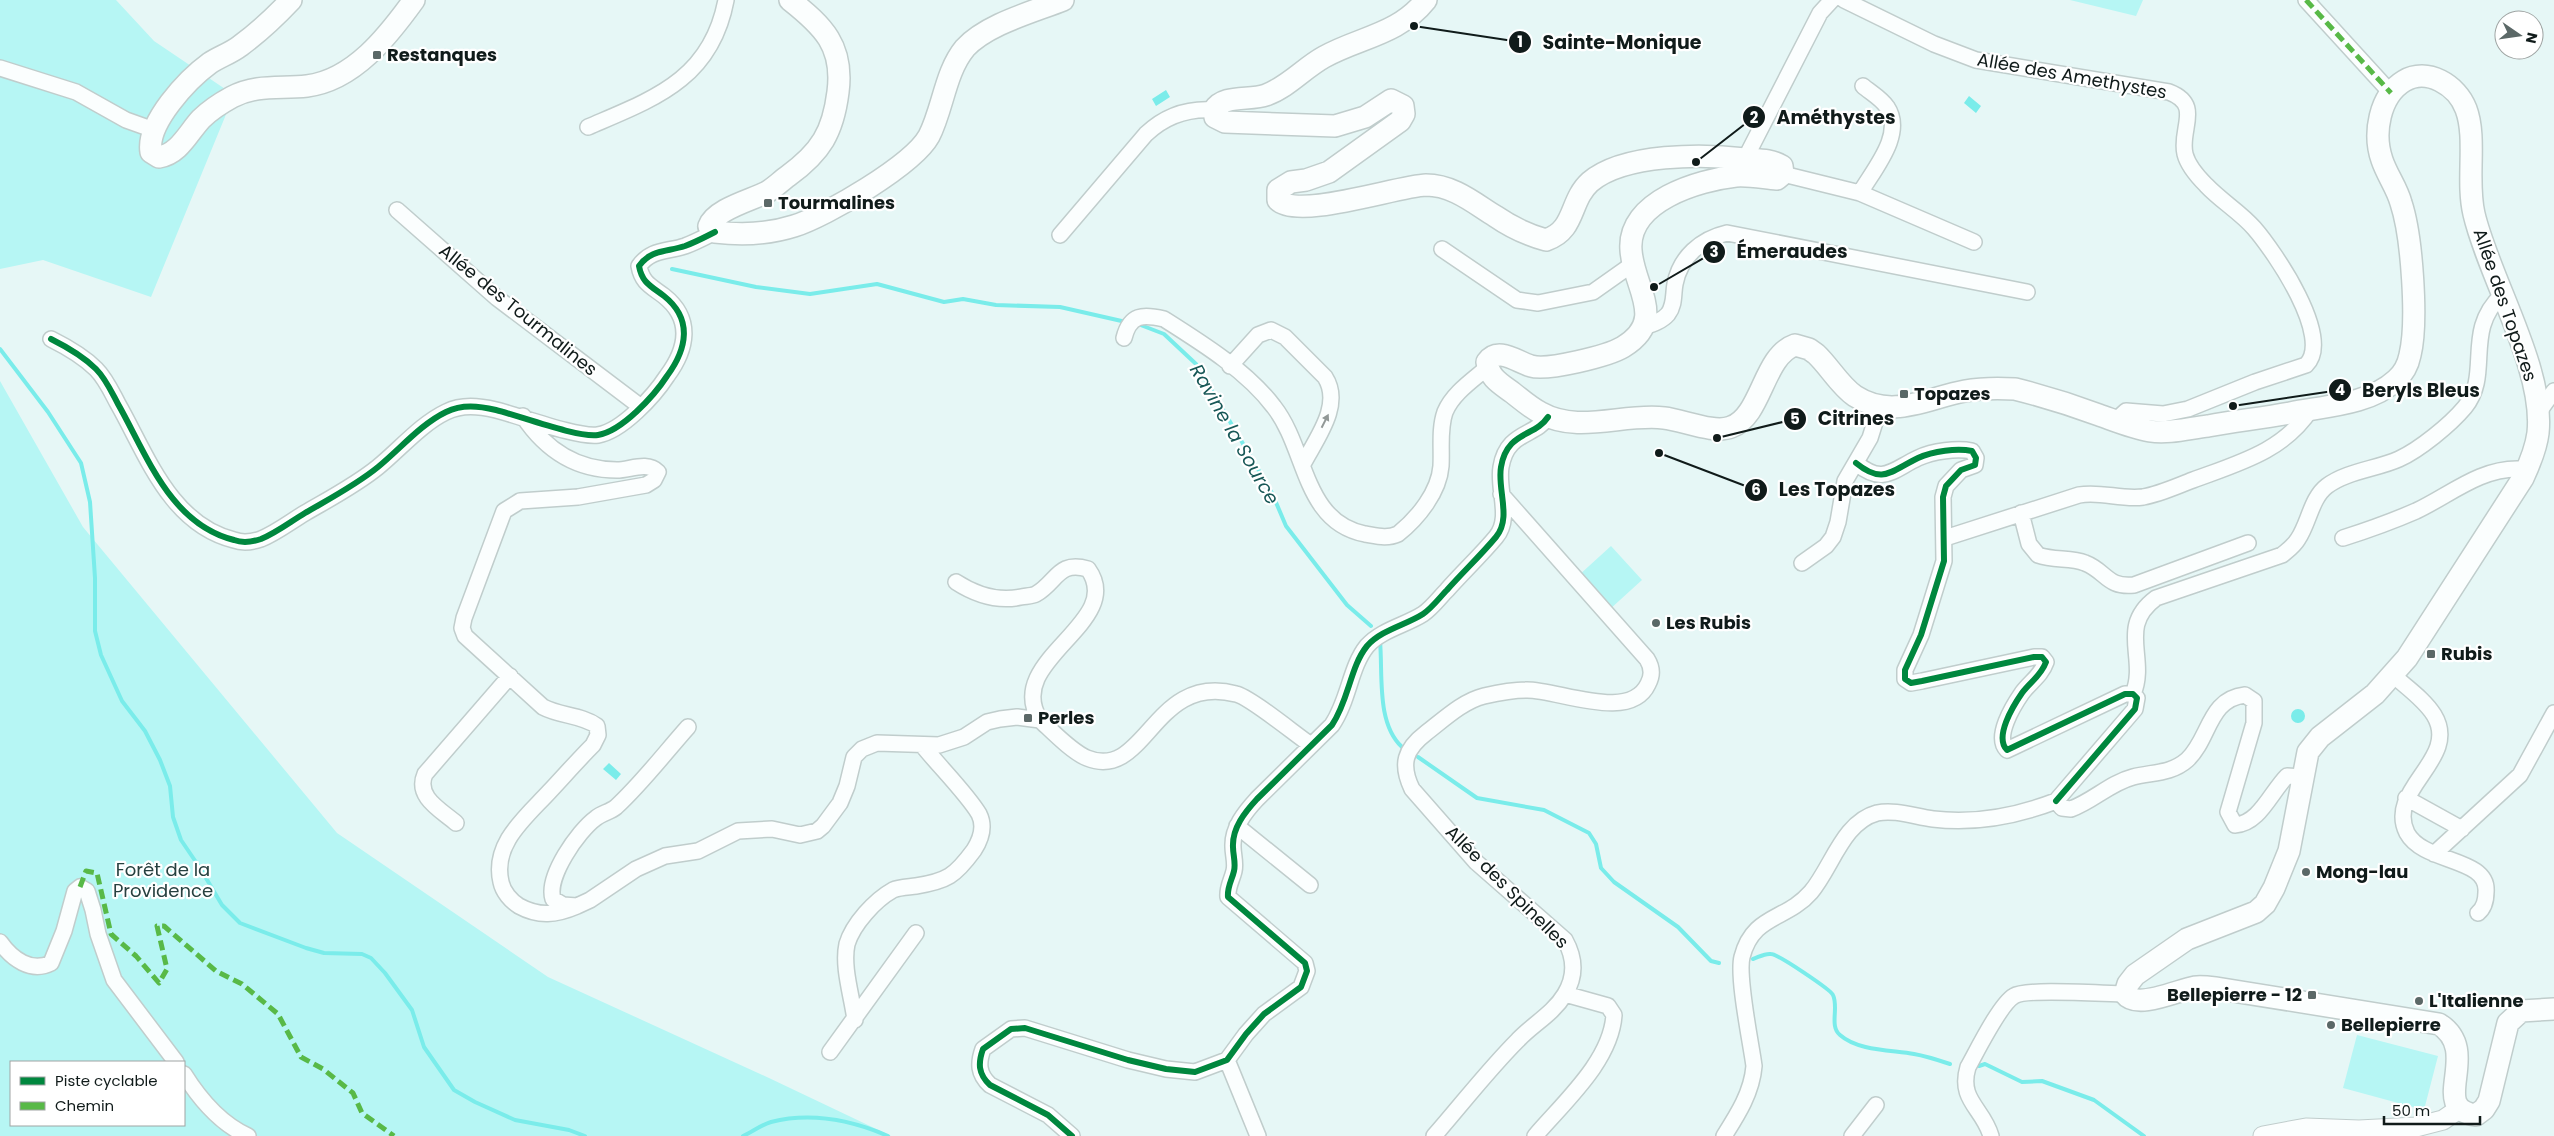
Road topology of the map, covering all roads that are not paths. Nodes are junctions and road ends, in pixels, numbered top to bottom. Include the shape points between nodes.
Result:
1 (291, 0) edge
2 (414, 0) edge
3 (726, 0) edge
4 (790, 0) edge
5 (1064, 0) edge
6 (1426, 0) edge
7 (1832, 0) edge
8 (1844, 0) edge
9 (2306, 0) edge
10 (0, 68) edge
11 (1863, 86) dead end
12 (2391, 93) junction
13 (1214, 110) junction
14 (588, 128) dead end
15 (154, 130) junction
16 (1745, 159) junction
17 (1783, 174) junction
18 (1860, 193) junction
19 (397, 210) dead end
20 (715, 232) junction
21 (1060, 235) dead end
22 (1974, 242) dead end
23 (1442, 249) dead end
24 (1634, 263) junction
25 (2027, 292) dead end
26 (2502, 296) junction
27 (1644, 327) junction
28 (1124, 338) dead end
29 (51, 339) dead end
30 (1230, 366) junction
31 (1488, 367) junction
32 (2554, 391) edge
33 (1880, 406) junction
34 (641, 408) junction
35 (2311, 409) junction
36 (2538, 413) junction
37 (523, 416) junction
38 (1548, 416) junction
39 (2115, 421) junction
40 (1856, 463) junction
41 (1303, 464) junction
42 (2523, 478) junction
43 (1501, 494) junction
44 (2021, 513) junction
45 (1945, 538) junction
46 (2343, 538) dead end
47 (2248, 543) dead end
48 (1802, 563) dead end
49 (956, 582) dead end
50 (2393, 675) junction
51 (510, 676) junction
52 (2132, 694) junction
53 (2554, 713) edge
54 (1040, 720) junction
55 (688, 728) dead end
56 (1311, 745) junction
57 (923, 746) junction
58 (2302, 777) junction
59 (2406, 798) junction
60 (2056, 801) junction
61 (456, 823) dead end
62 (1237, 826) junction
63 (2462, 829) junction
64 (2434, 854) junction
65 (1310, 885) dead end
66 (577, 906) junction
67 (2478, 913) dead end
68 (916, 933) dead end
69 (0, 942) edge
70 (1565, 994) junction
71 (2125, 994) junction
72 (2554, 1009) edge
73 (855, 1020) junction
74 (830, 1052) dead end
75 (1227, 1060) junction
76 (175, 1061) edge
77 (185, 1076) edge
78 (1876, 1105) dead end
79 (2459, 1109) junction
80 (248, 1136) edge
81 (1072, 1136) edge
82 (1258, 1136) edge
83 (1434, 1136) edge
84 (1535, 1136) edge
85 (1724, 1136) edge
86 (1852, 1136) edge
87 (1991, 1136) edge
88 (2263, 1136) edge

1 - 15 main road via 238,47 189,81
2 - 15 main road via 382,40 338,77 305,86 267,86 233,97 209,112 166,156 151,152
3 - 14 street via 724,14 713,38 679,82 660,96
4 - 20 main road via 823,27 831,40 839,82 833,122 823,143 802,166 768,191 715,216 709,226
5 - 20 main road via 978,36 964,50 928,137 898,167 818,217 793,227 768,232
6 - 13 main road via 1396,27 1324,58 1278,90 1252,98 1225,101 1217,104
7 - 16 street via 1820,13
8 - 39 street, Allée des Amethystes via 1961,55 2169,92 2186,105 2184,143 2191,167 2266,243 2302,302 2314,352 2310,361 2300,368 2188,409 2163,414 2126,411
9 - 12 street
10 - 15 street via 76,92 126,120
11 - 18 street via 1887,106 1892,121 1892,138
12 - 26 main road, Allée des Topazes via 2404,81 2420,75 2440,80 2456,92 2466,108 2474,214
12 - 35 main road, Allée des Topazes via 2381,111 2377,135 2381,158 2401,202 2408,234 2412,276 2411,353 2407,367 2386,388 2365,397
13 - 16 main road via 1215,117 1225,122 1335,126 1365,117 1391,100 1398,101 1404,106 1400,121 1329,172 1285,185 1278,190 1278,200 1288,206 1325,204 1428,185 1466,197 1513,226 1546,240 1557,237 1568,224 1582,192 1600,175 1672,157 1719,155
13 - 21 street via 1193,111 1160,121
16 - 17 main road via 1773,161 1782,166
17 - 18 street
17 - 24 main road via 1777,179 1738,176 1693,184 1653,206 1636,225 1630,250
18 - 22 street
19 - 34 street, Allée des Tourmalines via 497,298
20 - 34 street via 683,247 655,252 639,266 646,285 676,307 685,331 684,347 668,376
23 - 24 street via 1517,300 1538,303 1593,292
24 - 27 main road via 1645,298
25 - 27 street via 1727,233 1704,241 1685,257 1678,270 1671,308 1657,323
26 - 36 main road, Allée des Topazes via 2523,351
26 - 52 street via 2491,306 2484,321 2479,338 2477,378 2470,400 2423,445 2400,459 2326,487 2297,542 2282,555 2156,598 2142,610 2135,628 2137,685
27 - 31 main road via 1621,349 1567,364 1532,367 1503,355 1490,359
28 - 30 street via 1127,326 1137,317 1150,315 1164,319
29 - 37 street via 83,357 98,370 173,499 202,526 232,540 260,539 358,482 447,411 471,406
30 - 41 street via 1274,406 1291,434
41 -> 30 street via 1330,411 1332,394 1325,377 1286,337 1271,330 1258,336
31 - 38 main road, Allée des Topazes via 1496,380
31 - 41 street via 1452,400 1442,422 1441,467 1436,486 1404,529 1393,536 1361,533 1340,526 1321,507
32 - 36 street
33 - 38 main road, Allée des Topazes via 1853,394 1816,354 1795,345 1782,352 1745,416 1731,427 1715,428 1664,418 1581,423
33 - 39 main road, Allée des Topazes via 1909,406 1966,391 1996,388 2034,394
33 - 40 street via 1870,438
34 - 37 street via 599,435 582,435
35 - 39 main road, Allée des Topazes via 2167,432 2150,431
35 - 44 street via 2294,431 2268,451 2157,493 2135,497 2088,493
36 - 42 main road, Allée des Topazes via 2537,442
37 - 51 street via 545,444 563,457 600,469 643,467 658,472 646,485 578,497 520,501 504,511 462,628 465,636
38 - 43 street via 1539,427 1519,436 1505,454 1501,468
40 - 45 street via 1868,473 1885,475 1920,457 1963,449 1972,451 1975,465 1961,470 1946,486 1943,498
40 - 48 street via 1842,488 1833,537
42 - 46 street via 2519,469 2506,469 2477,478 2417,510
42 - 50 main road, Allée des Topazes via 2418,644
43 - 56 street via 1504,512 1498,535 1425,613 1368,644 1360,655 1342,711 1322,738
43 - 70 street, Allée des Spinelles via 1647,659 1650,680 1636,696 1612,703 1526,690 1482,696 1414,742 1405,765 1406,777 1412,789 1476,862 1565,940 1573,954 1572,974
44 - 45 street
44 - 47 street via 2029,544 2038,555 2053,560 2084,562 2110,582 2122,585 2134,585
45 - 52 street via 1944,561 1921,635 1905,670 1905,679 1911,683 2042,657 2046,662 2043,671 2023,693 2005,727 2001,739 2007,750 2125,694
49 - 54 street via 984,597 1011,599 1036,594 1058,572 1071,566 1088,568 1093,576 1094,600 1090,613 1046,662 1033,689 1034,705
50 - 58 main road, Allée des Topazes via 2375,694 2320,737 2308,752
50 - 59 street via 2427,706 2438,729 2438,744 2432,760
51 - 61 street via 421,782 424,795
51 - 66 street via 543,707 597,726 598,735 593,744 513,831 503,850 498,871 502,888 513,902 528,910 544,915 561,913
52 - 60 street via 2137,698 2135,709
53 - 63 street via 2520,775
54 - 56 street via 1086,758 1112,761 1133,749 1182,698 1219,690 1238,694
54 - 57 street via 1000,719 987,722 964,737
55 - 66 street via 614,809 595,818 567,851 556,869 551,893 553,900 563,905
56 - 62 street via 1256,799
57 - 66 street via 877,743 862,749 854,757 840,804 817,831 800,835 772,829 738,831 698,851 665,856 636,868
57 - 73 street via 978,813 981,835 978,844 950,878 895,889 875,902 853,931 845,957
58 - 60 street via 2286,776 2252,818 2243,825 2235,825 2228,812 2255,711 2251,697 2238,696 2223,702 2193,754 2178,767 2161,774 2130,778 2071,809 2062,808
58 - 71 main road, Allée des Topazes via 2289,851 2265,904 2256,912 2188,939 2135,975
59 - 63 street
59 - 64 street via 2404,827 2418,845
60 - 85 street via 2031,811 1964,821 1879,813 1864,818 1852,828 1809,894 1790,909 1761,924 1745,948 1741,961 1753,1079
62 - 65 street
62 - 75 street via 1232,845 1235,869 1228,897 1300,958 1307,971 1301,987 1264,1014
63 - 64 street
64 - 67 street via 2471,867 2482,875 2486,900
68 - 73 street
69 - 76 street via 14,957 32,967 51,963 76,891 80,887 86,891 114,980
70 - 83 street, Allée des Spinelles via 1552,1011 1518,1040
70 - 84 street via 1608,1006 1614,1022 1602,1057
71 - 79 main road via 2133,1000 2144,1001 2197,986 2439,1024 2452,1034 2456,1042 2454,1092
71 - 87 street via 2029,992 2014,996 1965,1075 1970,1102 1982,1116
72 - 79 main road via 2531,1009 2514,1015 2508,1023 2484,1109 2476,1114
73 - 74 street
75 - 81 street via 1195,1072 1166,1069 1025,1028 1011,1029 983,1049 979,1069 982,1078 1048,1115
75 - 82 street
77 - 80 street via 197,1094 235,1130
78 - 86 street
79 - 88 street via 2443,1120 2416,1128 2306,1128

